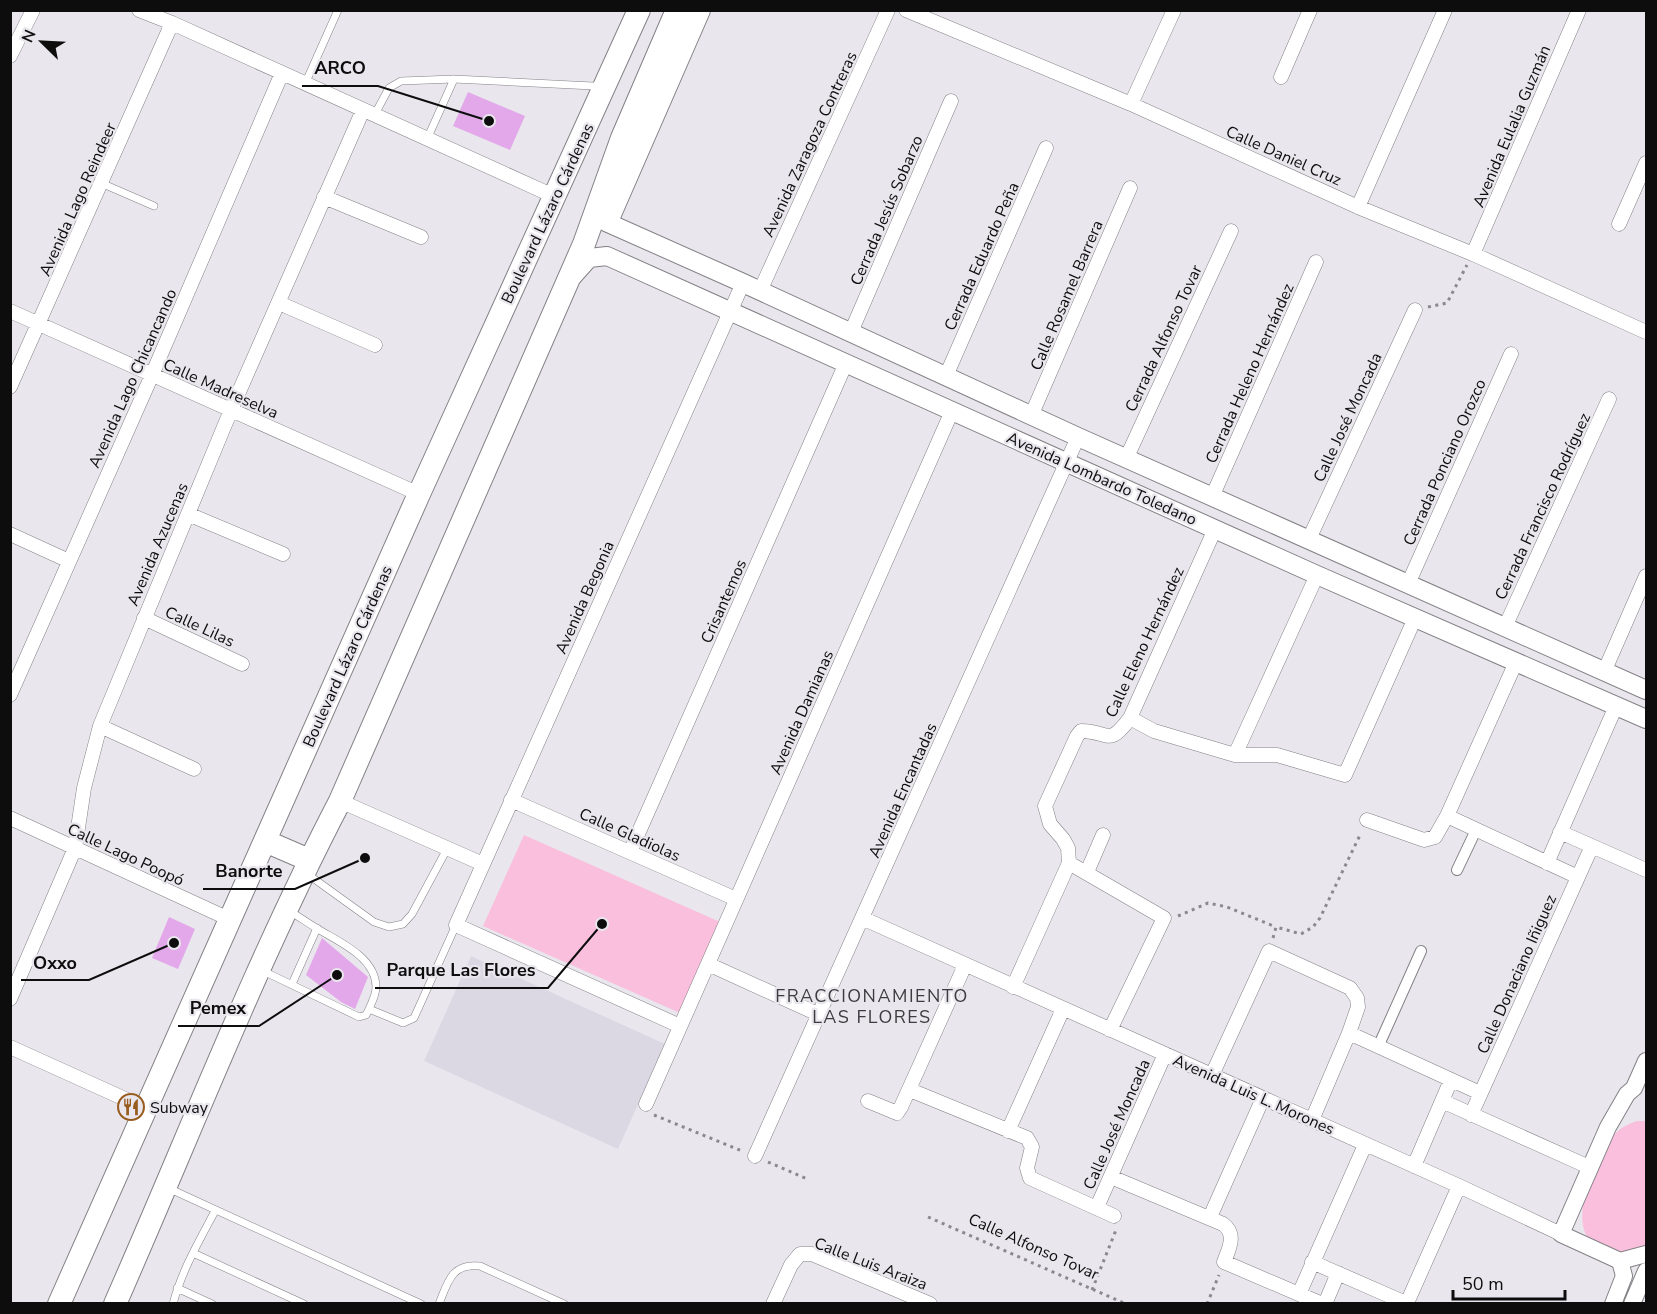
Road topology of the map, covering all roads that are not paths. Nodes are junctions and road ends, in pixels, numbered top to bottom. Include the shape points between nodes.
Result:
1 (33, 10) edge
2 (139, 10) edge
3 (338, 10) edge
4 (626, 10) edge
5 (639, 10) edge
6 (677, 10) edge
7 (699, 10) edge
8 (888, 10) edge
9 (906, 10) edge
10 (1174, 10) edge
11 (1310, 10) edge
12 (1445, 10) edge
13 (1579, 10) edge
14 (172, 23) junction
15 (14, 38) edge
16 (10, 56) edge
17 (282, 73) junction
18 (1281, 76) dead end
19 (454, 79) junction
20 (305, 84) junction
21 (593, 86) junction
22 (951, 101) dead end
23 (1131, 104) junction
24 (369, 112) junction
25 (428, 137) junction
26 (1046, 148) dead end
27 (1647, 163) edge
28 (101, 183) junction
29 (1130, 188) dead end
30 (548, 193) junction
31 (324, 197) junction
32 (154, 206) dead end
33 (1358, 207) junction
34 (606, 222) junction
35 (1619, 224) dead end
36 (1231, 231) dead end
37 (421, 237) dead end
38 (535, 240) junction
39 (584, 244) junction
40 (1473, 254) junction
41 (1316, 262) dead end
42 (743, 283) junction
43 (567, 285) junction
44 (760, 291) junction
45 (279, 303) junction
46 (1415, 310) road end
47 (10, 311) edge
48 (731, 311) junction
49 (39, 324) junction
50 (850, 332) junction
51 (1647, 332) edge
52 (375, 345) dead end
53 (1511, 354) dead end
54 (846, 363) junction
55 (152, 375) junction
56 (946, 376) junction
57 (10, 387) edge
58 (1609, 399) dead end
59 (231, 410) junction
60 (952, 411) junction
61 (1032, 416) junction
62 (1078, 437) junction
63 (1126, 459) junction
64 (1066, 462) junction
65 (419, 494) junction
66 (1212, 497) junction
67 (188, 514) junction
68 (1215, 529) junction
69 (10, 534) edge
70 (1309, 539) junction
71 (283, 555) dead end
72 (69, 561) junction
73 (1317, 575) junction
74 (1647, 576) edge
75 (1408, 584) junction
76 (1461, 608) junction
77 (144, 618) junction
78 (1415, 618) junction
79 (1505, 627) junction
80 (1450, 633) junction
81 (1516, 662) junction
82 (242, 664) dead end
83 (1604, 672) junction
84 (1647, 690) edge
85 (10, 695) edge
86 (1616, 706) junction
87 (1130, 718) junction
88 (1647, 719) edge
89 (100, 726) junction
90 (1235, 755) junction
91 (194, 769) dead end
92 (511, 800) junction
93 (340, 801) junction
94 (1447, 816) junction
95 (10, 818) edge
96 (1367, 820) road end
97 (1476, 830) junction
98 (1560, 832) junction
99 (1103, 835) dead end
100 (265, 841) junction
101 (1592, 846) junction
102 (75, 848) junction
103 (447, 849) junction
104 (630, 852) junction
105 (1069, 863) junction
106 (1547, 863) junction
107 (483, 864) junction
108 (306, 866) junction
109 (1457, 870) dead end
110 (1647, 870) edge
111 (1087, 872) junction
112 (1578, 877) junction
113 (736, 899) junction
114 (286, 909) junction
115 (862, 918) junction
116 (229, 919) junction
117 (456, 925) junction
118 (317, 928) junction
119 (1421, 951) dead end
120 (708, 964) junction
121 (965, 965) junction
122 (259, 969) junction
123 (292, 984) junction
124 (1013, 987) junction
125 (10, 999) edge
126 (369, 1009) junction
127 (1063, 1009) junction
128 (818, 1014) junction
129 (680, 1026) junction
130 (1110, 1030) junction
131 (1349, 1033) junction
132 (10, 1047) edge
133 (1378, 1047) junction
134 (1165, 1054) junction
135 (1647, 1061) edge
136 (1212, 1075) junction
137 (1451, 1080) junction
138 (910, 1090) junction
139 (1640, 1090) edge
140 (1480, 1093) junction
141 (1263, 1098) junction
142 (868, 1101) dead end
143 (1442, 1101) junction
144 (646, 1104) road end
145 (145, 1108) junction
146 (1472, 1115) junction
147 (1312, 1120) junction
148 (1008, 1131) junction
149 (1365, 1144) junction
150 (755, 1156) road end
151 (1414, 1166) junction
152 (1589, 1167) junction
153 (1111, 1177) junction
154 (1460, 1186) junction
155 (166, 1187) junction
156 (1097, 1207) junction
157 (215, 1211) junction
158 (1114, 1216) road end
159 (1210, 1217) junction
160 (1561, 1234) junction
161 (193, 1253) junction
162 (1647, 1254) edge
163 (1620, 1261) junction
164 (1312, 1262) junction
165 (1647, 1271) edge
166 (1338, 1273) junction
167 (177, 1288) junction
168 (63, 1293) edge
169 (1299, 1293) junction
170 (118, 1300) edge
171 (914, 1300) edge
172 (1407, 1303) edge
173 (43, 1304) edge
174 (173, 1304) edge
175 (212, 1304) edge
176 (304, 1304) edge
177 (421, 1304) edge
178 (439, 1304) edge
179 (564, 1304) edge
180 (773, 1304) edge
181 (930, 1304) edge
182 (1323, 1304) edge
183 (1613, 1304) edge
184 (1632, 1304) edge

1 - 15 street
2 - 14 street
3 - 20 lane
4 - 21 highway
5 - 38 highway, Boulevard Lázaro Cárdenas
6 - 39 highway via 622,138
7 - 34 highway
8 - 44 street, Avenida Zaragoza Contreras
9 - 23 street, Calle Daniel Cruz
10 - 23 street
11 - 18 street
12 - 33 street
13 - 40 street, Avenida Eulalia Guzmán
14 - 17 street
14 - 28 street, Avenida Lago Reindeer
15 - 16 street
17 - 20 street
17 - 55 street, Avenida Lago Chicancando
19 - 21 lane
19 - 24 lane via 394,83
19 - 25 lane
20 - 24 street
21 - 30 highway
22 - 50 street, Cerrada Jesús Sobarzo
23 - 33 street, Calle Daniel Cruz
24 - 25 street
24 - 31 street, Avenida Azucenas
25 - 30 street
26 - 56 street, Cerrada Eduardo Peña
27 - 35 street
28 - 32 lane
28 - 49 street, Avenida Lago Reindeer
29 - 61 street, Calle Rosamel Barrera
30 - 38 highway
31 - 37 street
31 - 45 street, Avenida Azucenas
33 - 40 street, Calle Daniel Cruz
34 - 39 highway
34 - 42 main road, Avenida Lombardo Toledano
36 - 63 street, Cerrada Alfonso Tovar
38 - 65 highway, Boulevard Lázaro Cárdenas
39 - 43 highway
40 - 51 street, Calle Daniel Cruz
41 - 66 street, Cerrada Heleno Hernández
42 - 44 main road, Avenida Lombardo Toledano
42 - 48 street, Avenida Begonia
43 - 48 main road, Avenida Lombardo Toledano via 589,258 607,256
43 - 93 highway
44 - 50 main road, Avenida Lombardo Toledano
45 - 52 street
45 - 59 street, Avenida Azucenas
46 - 70 street, Calle José Moncada
47 - 49 street, Calle Madreselva
48 - 54 main road, Avenida Lombardo Toledano
48 - 92 street, Avenida Begonia
49 - 55 street, Calle Madreselva
49 - 57 street, Avenida Lago Reindeer
50 - 56 main road, Avenida Lombardo Toledano
53 - 75 street, Cerrada Ponciano Orozco
54 - 60 main road, Avenida Lombardo Toledano
54 - 104 street, Crisantemos
55 - 59 street, Calle Madreselva
55 - 72 street, Avenida Lago Chicancando
56 - 61 main road, Avenida Lombardo Toledano
58 - 79 street, Cerrada Francisco Rodríguez
59 - 65 street, Calle Madreselva
59 - 67 street, Avenida Azucenas
60 - 64 main road, Avenida Lombardo Toledano
60 - 113 street, Avenida Damianas
61 - 62 main road, Avenida Lombardo Toledano
62 - 63 main road, Avenida Lombardo Toledano
62 - 64 street, Avenida Encantadas
63 - 66 main road, Avenida Lombardo Toledano
64 - 68 main road, Avenida Lombardo Toledano
64 - 115 street, Avenida Encantadas
65 - 100 highway, Boulevard Lázaro Cárdenas
66 - 70 main road, Avenida Lombardo Toledano
67 - 71 street
67 - 77 street, Avenida Azucenas
68 - 73 main road, Avenida Lombardo Toledano
68 - 87 street, Calle Eleno Hernández
69 - 72 street
70 - 75 main road, Avenida Lombardo Toledano
72 - 85 street, Avenida Lago Chicancando
73 - 78 main road, Avenida Lombardo Toledano
73 - 90 street
74 - 83 street
75 - 76 main road, Avenida Lombardo Toledano
76 - 79 main road, Avenida Lombardo Toledano
76 - 80 main road
77 - 82 street, Calle Lilas
77 - 89 street, Avenida Azucenas
78 - 80 main road, Avenida Lombardo Toledano
78 - 90 street via 1345,775 1277,755
79 - 83 main road, Avenida Lombardo Toledano
80 - 81 main road, Avenida Lombardo Toledano
81 - 86 main road, Avenida Lombardo Toledano
81 - 94 street
83 - 84 main road, Avenida Lombardo Toledano
86 - 88 main road, Avenida Lombardo Toledano
86 - 98 street
87 - 90 street via 1154,730
87 - 105 street, Calle Eleno Hernández via 1113,736 1081,731 1045,806 1050,824 1068,848
89 - 91 street
89 - 102 street, Avenida Azucenas via 84,788
92 - 104 street, Calle Gladiolas
92 - 107 street, Avenida Begonia
93 - 103 street
93 - 108 highway
94 - 96 street via 1435,837 1424,840
94 - 97 street
95 - 102 street, Calle Lago Poopó
97 - 106 street
97 - 109 street
98 - 101 street
98 - 106 street
99 - 111 street
100 - 108 highway
100 - 116 highway, Boulevard Lázaro Cárdenas
101 - 110 street
101 - 112 street, Calle Donaciano Iñiguez
102 - 116 street, Calle Lago Poopó
102 - 125 street, Avenida Azucenas
103 - 107 street
103 - 108 lane via 412,914 403,924 389,927 374,922
104 - 113 street, Calle Gladiolas
105 - 111 street
105 - 124 street
106 - 112 street
107 - 117 street, Avenida Begonia
108 - 114 highway
111 - 130 street via 1164,918
112 - 140 street, Calle Donaciano Iñiguez
113 - 120 street, Avenida Damianas
114 - 118 lane
114 - 122 highway
115 - 121 street, Avenida Luis L. Morones
115 - 128 street, Avenida Encantadas
116 - 145 highway, Boulevard Lázaro Cárdenas
117 - 126 lane via 414,1017 403,1023
117 - 129 street
118 - 123 lane
118 - 126 lane via 349,945 367,966 376,984
119 - 133 street
120 - 128 street
120 - 129 street, Avenida Damianas
121 - 124 street, Avenida Luis L. Morones
121 - 138 street
122 - 123 lane
122 - 155 highway
123 - 126 lane via 360,1017
124 - 127 street, Avenida Luis L. Morones
127 - 130 street, Avenida Luis L. Morones
127 - 148 street
128 - 150 street, Avenida Encantadas
129 - 144 street, Avenida Damianas
130 - 134 street, Avenida Luis L. Morones
131 - 133 street
131 - 136 street via 1358,1007 1350,988 1269,951
131 - 147 street
132 - 145 street
133 - 137 street
134 - 136 street, Avenida Luis L. Morones
134 - 153 street, Calle José Moncada
135 - 139 street
136 - 141 street, Avenida Luis L. Morones
137 - 140 street
137 - 143 street
138 - 142 street via 897,1113
138 - 148 street
139 - 152 street via 1627,1095
140 - 146 street, Calle Donaciano Iñiguez
141 - 147 street, Avenida Luis L. Morones
141 - 159 street
143 - 146 street
143 - 151 street
145 - 168 highway, Boulevard Lázaro Cárdenas
146 - 152 street
147 - 149 street, Avenida Luis L. Morones
148 - 156 street via 1027,1138 1032,1147 1027,1174 1035,1182
149 - 151 street, Avenida Luis L. Morones
149 - 164 street
151 - 154 street, Avenida Luis L. Morones
152 - 160 street
153 - 156 street, Calle José Moncada
153 - 159 street
154 - 160 street, Avenida Luis L. Morones
154 - 172 street
155 - 157 lane
155 - 170 highway
156 - 158 street
157 - 161 lane
157 - 177 lane
159 - 169 street via 1230,1230 1231,1244 1224,1262
160 - 163 street, Avenida Luis L. Morones
161 - 167 lane
161 - 176 lane
162 - 163 street
163 - 183 street via 1624,1276
164 - 166 street
164 - 169 street
165 - 184 street
166 - 172 street
166 - 182 street
167 - 174 lane
167 - 175 lane
168 - 173 highway
169 - 182 street
171 - 180 street, Calle Luis Araiza via 812,1254 800,1254
171 - 181 street, Calle Luis Araiza
178 - 179 lane via 450,1278 467,1265 480,1266

